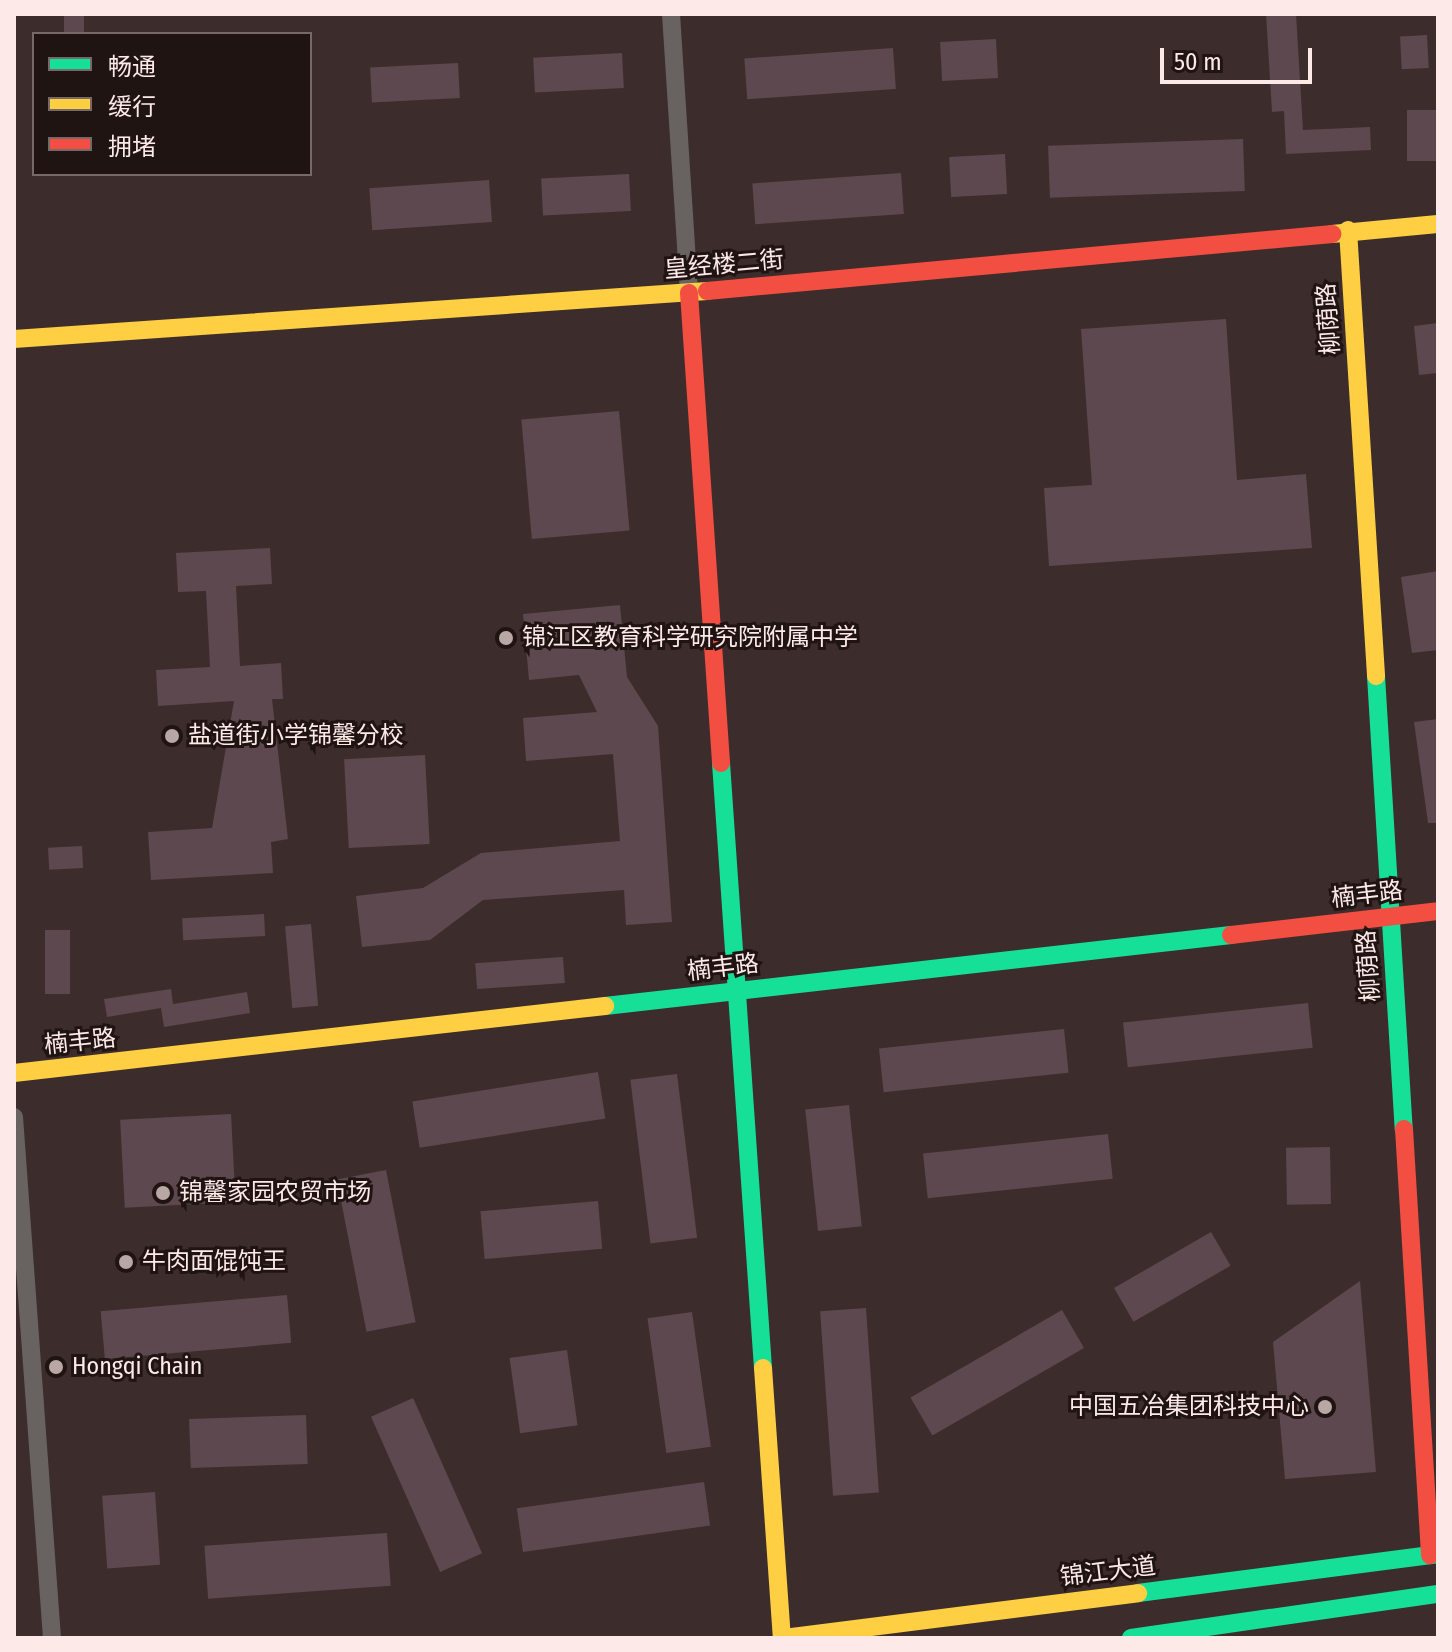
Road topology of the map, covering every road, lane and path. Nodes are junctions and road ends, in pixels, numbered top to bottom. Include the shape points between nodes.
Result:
1 (671, 14) edge
2 (1438, 224) edge
3 (1348, 230) junction
4 (689, 293) junction
5 (14, 339) edge
6 (1438, 911) edge
7 (1390, 917) junction
8 (738, 991) junction
9 (14, 1073) edge
10 (14, 1117) edge
11 (1434, 1554) edge
12 (1438, 1594) edge
13 (52, 1638) edge
14 (783, 1638) edge
15 (1131, 1638) edge

1 - 4 street
2 - 3 street, 皇经楼二街
3 - 4 street, 皇经楼二街
3 - 7 street, 柳荫路
4 - 5 street, 皇经楼二街
4 - 8 street
6 - 7 street, 楠丰路
7 - 8 street, 楠丰路
7 - 11 street, 柳荫路
8 - 9 street, 楠丰路
8 - 14 street
10 - 13 street
11 - 14 street, 锦江大道
12 - 15 street

